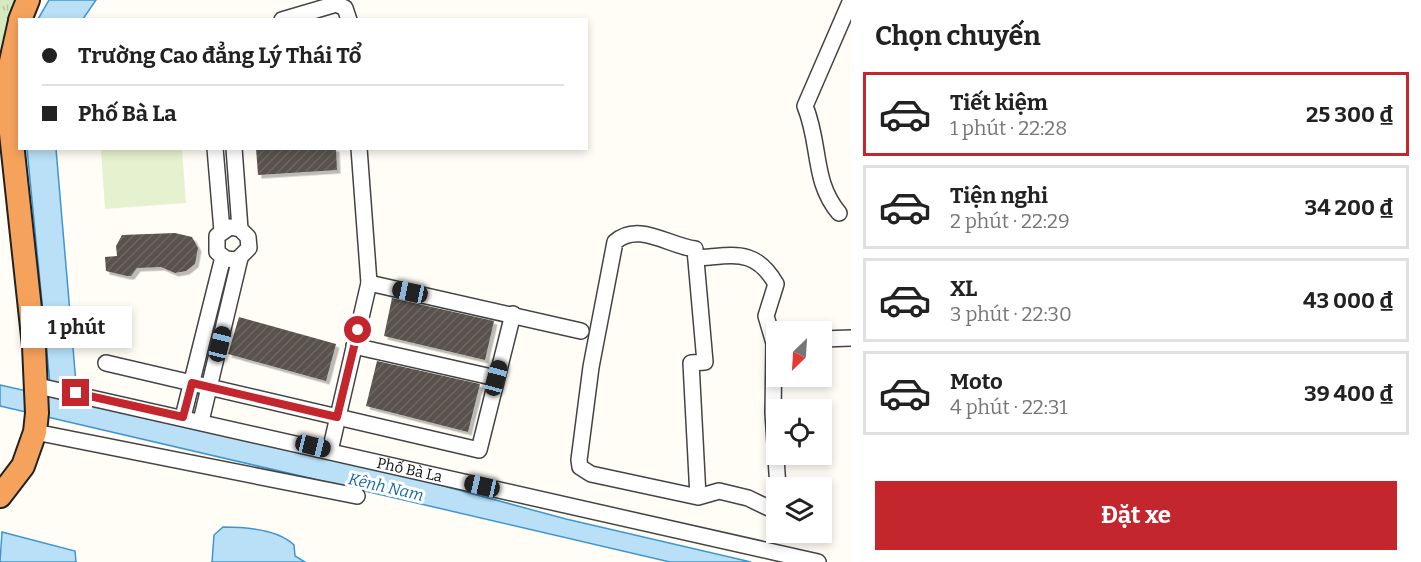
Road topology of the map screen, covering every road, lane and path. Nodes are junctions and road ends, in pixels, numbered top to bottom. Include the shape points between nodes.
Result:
1 (28, 0) edge
2 (851, 0) edge
3 (21, 18) edge
4 (289, 18) edge
5 (348, 18) edge
6 (18, 29) edge
7 (0, 129) edge
8 (215, 150) edge
9 (234, 150) edge
10 (359, 150) edge
11 (839, 213) dead end
12 (240, 229) junction
13 (222, 231) junction
14 (223, 258) junction
15 (240, 258) junction
16 (696, 258) junction
17 (369, 283) junction
18 (513, 315) junction
19 (768, 321) edge
20 (581, 331) dead end
21 (851, 338) edge
22 (832, 339) edge
23 (354, 346) junction
24 (106, 363) dead end
25 (496, 378) junction
26 (32, 382) junction
27 (192, 383) junction
28 (209, 387) junction
29 (774, 387) edge
30 (183, 417) junction
31 (337, 417) junction
32 (201, 421) junction
33 (30, 429) junction
34 (330, 451) junction
35 (777, 477) edge
36 (0, 478) edge
37 (0, 496) edge
38 (357, 496) dead end
39 (698, 497) junction
40 (766, 507) edge
41 (818, 562) edge

1 - 3 highway
2 - 11 street via 805,106 813,124 821,185
4 - 5 street via 336,4 345,8
6 - 26 highway via 10,66 9,115
7 - 26 highway
8 - 13 street
9 - 12 street
10 - 17 street
12 - 13 street via 230,227
12 - 15 street via 249,242
13 - 14 street via 215,246
14 - 15 street
14 - 27 street
15 - 28 street
16 - 19 street via 748,256 765,267 776,284
16 - 39 street via 705,362 692,363
16 - 39 street via 695,249 641,233 628,233 615,242 591,367 579,464 591,474
17 - 18 street
17 - 23 street
18 - 20 street
18 - 25 street
21 - 22 street
23 - 25 street
23 - 31 street
24 - 27 street
25 - 31 street via 479,450
26 - 30 street, Phố Bà La
26 - 33 highway
27 - 28 street
27 - 30 street
28 - 31 street
28 - 32 street
29 - 35 street
30 - 32 street, Phố Bà La
31 - 34 street
32 - 34 street, Phố Bà La
33 - 36 highway
33 - 37 highway via 23,466
33 - 38 street
34 - 41 street, Phố Bà La
39 - 40 street via 719,491

